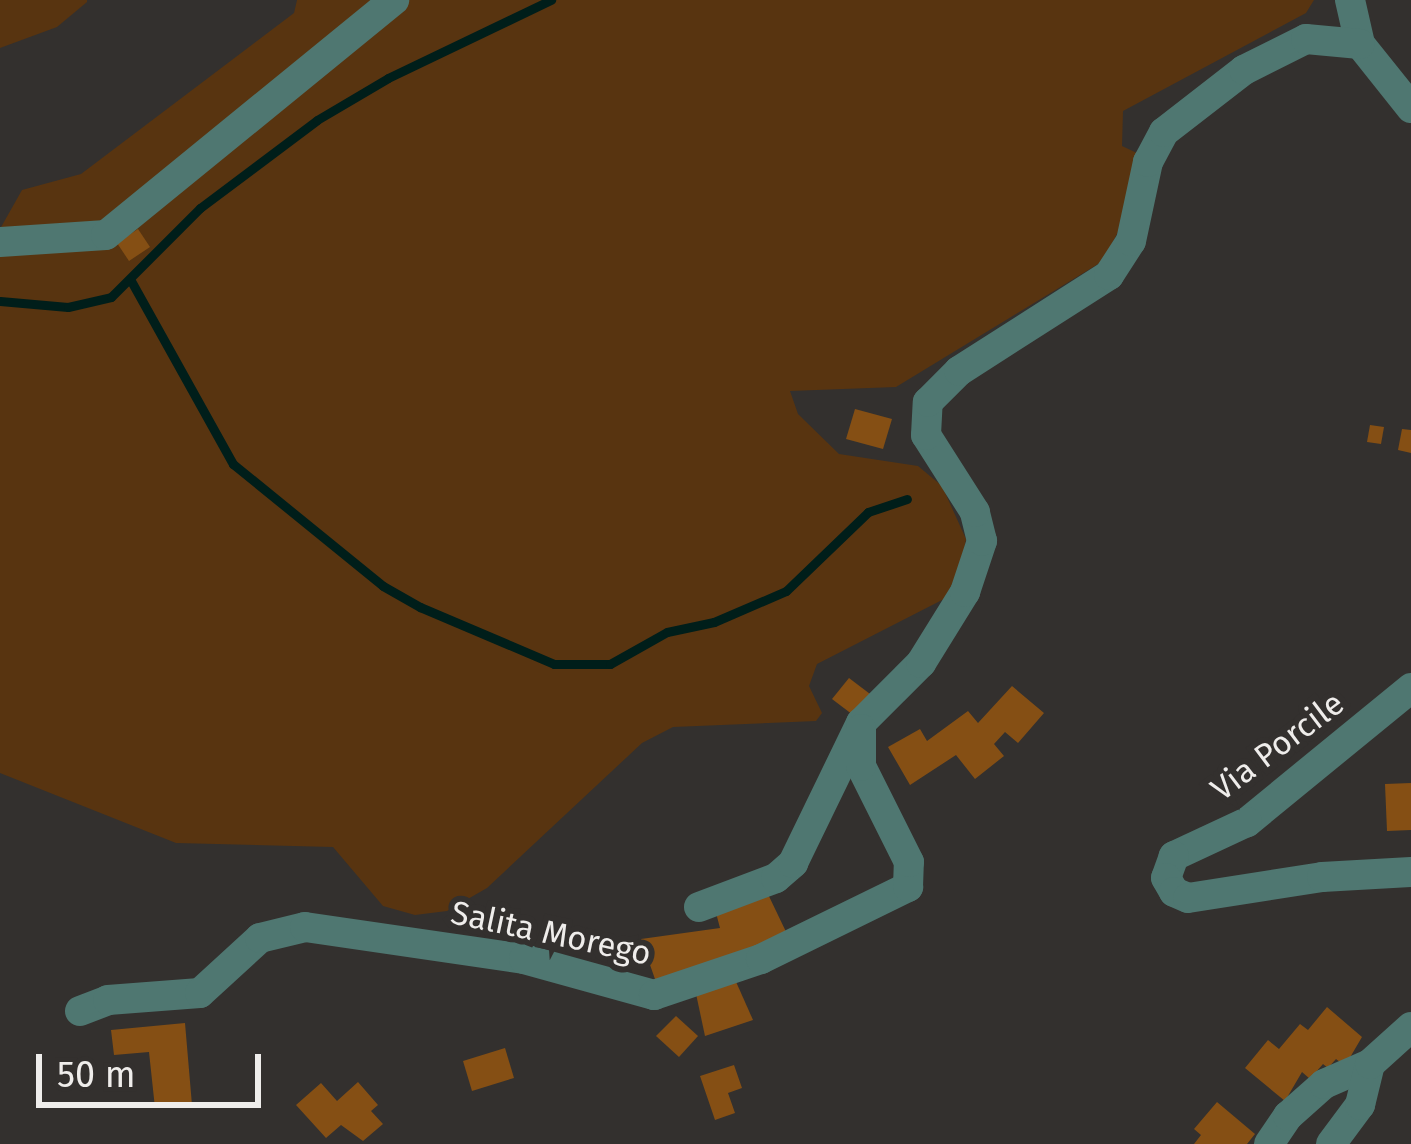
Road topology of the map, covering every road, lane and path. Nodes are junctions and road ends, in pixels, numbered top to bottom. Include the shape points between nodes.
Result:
1 (394, 0) edge
2 (1350, 0) edge
3 (1360, 44) junction
4 (1411, 108) edge
5 (0, 242) edge
6 (1411, 688) edge
7 (861, 723) junction
8 (1411, 872) edge
9 (699, 907) dead end
10 (80, 1011) dead end
11 (1411, 1027) edge
12 (1370, 1064) junction
13 (1269, 1144) edge
14 (1330, 1144) edge

1 - 5 street via 106,236
2 - 3 street
3 - 4 street
3 - 7 street via 1306,39 1244,70 1165,132 1148,162 1131,241 1109,275 959,371 928,402 926,435 975,512 982,541 965,592 921,663
6 - 8 street, Via Porcile via 1247,822 1174,856 1166,878 1188,898
7 - 9 street via 793,863 776,878
7 - 10 street, Salita Morego via 861,766 909,862 908,887 761,959 654,995 524,959 304,927 260,938 200,993 108,1000
11 - 12 street
12 - 13 street via 1324,1084
12 - 14 street via 1360,1105

